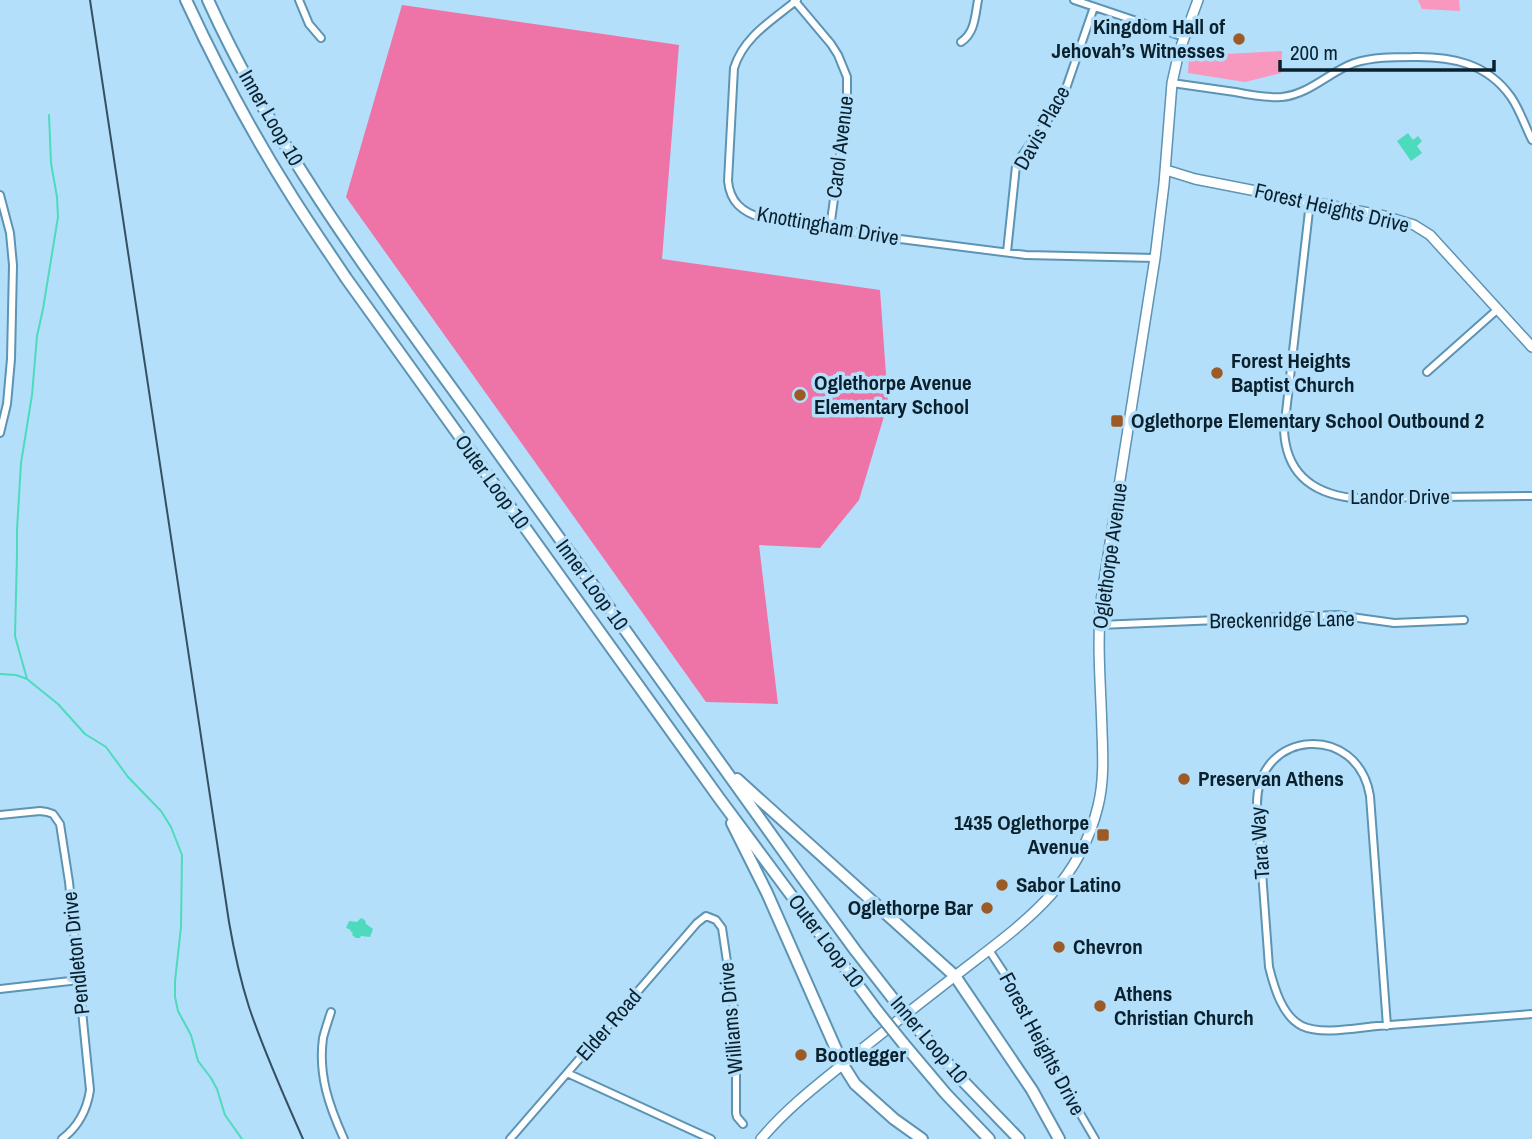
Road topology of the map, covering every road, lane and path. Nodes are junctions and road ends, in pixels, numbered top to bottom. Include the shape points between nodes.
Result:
1 (186, 0) edge
2 (208, 0) edge
3 (299, 0) edge
4 (796, 0) edge
5 (978, 0) edge
6 (1074, 0) edge
7 (1198, 0) edge
8 (1094, 7) junction
9 (1184, 37) junction
10 (321, 38) dead end
11 (961, 42) dead end
12 (1172, 83) junction
13 (1532, 140) edge
14 (1166, 170) junction
15 (0, 195) edge
16 (1310, 202) junction
17 (830, 228) junction
18 (1007, 253) junction
19 (1155, 258) junction
20 (1499, 309) junction
21 (1532, 347) edge
22 (1427, 372) dead end
23 (0, 432) edge
24 (1532, 496) edge
25 (1464, 620) dead end
26 (1099, 625) junction
27 (723, 766) junction
28 (719, 798) junction
29 (0, 815) edge
30 (710, 916) joint
31 (989, 950) junction
32 (955, 976) junction
33 (79, 980) junction
34 (0, 989) edge
35 (331, 1012) dead end
36 (1532, 1014) edge
37 (1387, 1026) junction
38 (842, 1065) junction
39 (568, 1073) junction
40 (743, 1124) dead end
41 (62, 1139) edge
42 (344, 1139) edge
43 (510, 1139) edge
44 (711, 1139) edge
45 (761, 1139) edge
46 (922, 1139) edge
47 (989, 1139) edge
48 (1019, 1139) edge
49 (1059, 1139) edge
50 (1095, 1139) edge

1 - 28 highway, Outer Loop 10 via 272,163 332,257
2 - 27 highway, Inner Loop 10 via 264,107 335,224
3 - 10 street
4 - 17 street, Carol Avenue via 831,44 847,77 848,104
4 - 17 street, Knottingham Drive via 740,51 733,75 729,190 734,202 755,216
5 - 11 street via 971,32
6 - 8 street
7 - 9 main road, Oglethorpe Avenue
8 - 9 street
8 - 18 street, Davis Place via 1062,100 1016,166
9 - 12 main road, Oglethorpe Avenue
12 - 13 street via 1282,97 1366,60 1453,59 1478,68 1497,82 1518,109
12 - 14 main road, Oglethorpe Avenue
14 - 16 main road, Forest Heights Drive
14 - 19 main road, Oglethorpe Avenue
15 - 23 street via 13,265 11,359
16 - 20 main road, Forest Heights Drive via 1401,220 1422,229
16 - 24 street, Landor Drive via 1284,430 1289,458 1299,473 1327,493 1352,498
17 - 18 street, Knottingham Drive
18 - 19 street, Knottingham Drive
19 - 26 main road, Oglethorpe Avenue
20 - 21 main road, Forest Heights Drive
20 - 22 street
25 - 26 street, Breckenridge Lane via 1394,623 1337,615
26 - 31 main road, Oglethorpe Avenue via 1102,773 1089,836 1057,890
27 - 32 highway
27 - 48 highway, Inner Loop 10, bridge via 894,1000
28 - 38 highway via 767,893
28 - 47 highway, Outer Loop 10, bridge via 902,1043
29 - 33 street, Pendleton Drive via 40,811 57,818
30 - 39 street, Elder Road via 697,923
30 - 40 street, Williams Drive via 720,923 724,938 736,1022 736,1113
31 - 32 main road, Oglethorpe Avenue
31 - 50 street, Forest Heights Drive
32 - 38 main road, Oglethorpe Avenue
32 - 49 highway via 1032,1090
33 - 34 street
33 - 41 street, Pendleton Drive via 90,1090 81,1119
35 - 42 street via 323,1037 322,1066 326,1094
36 - 37 street, Tara Way
37 - 37 street, Tara Way via 1307,1028 1287,1013 1272,979 1257,794 1264,771 1295,747 1331,746 1354,761 1366,777
38 - 45 main road, Oglethorpe Avenue via 788,1109
38 - 46 highway via 855,1084
39 - 43 street, Elder Road
39 - 44 street

